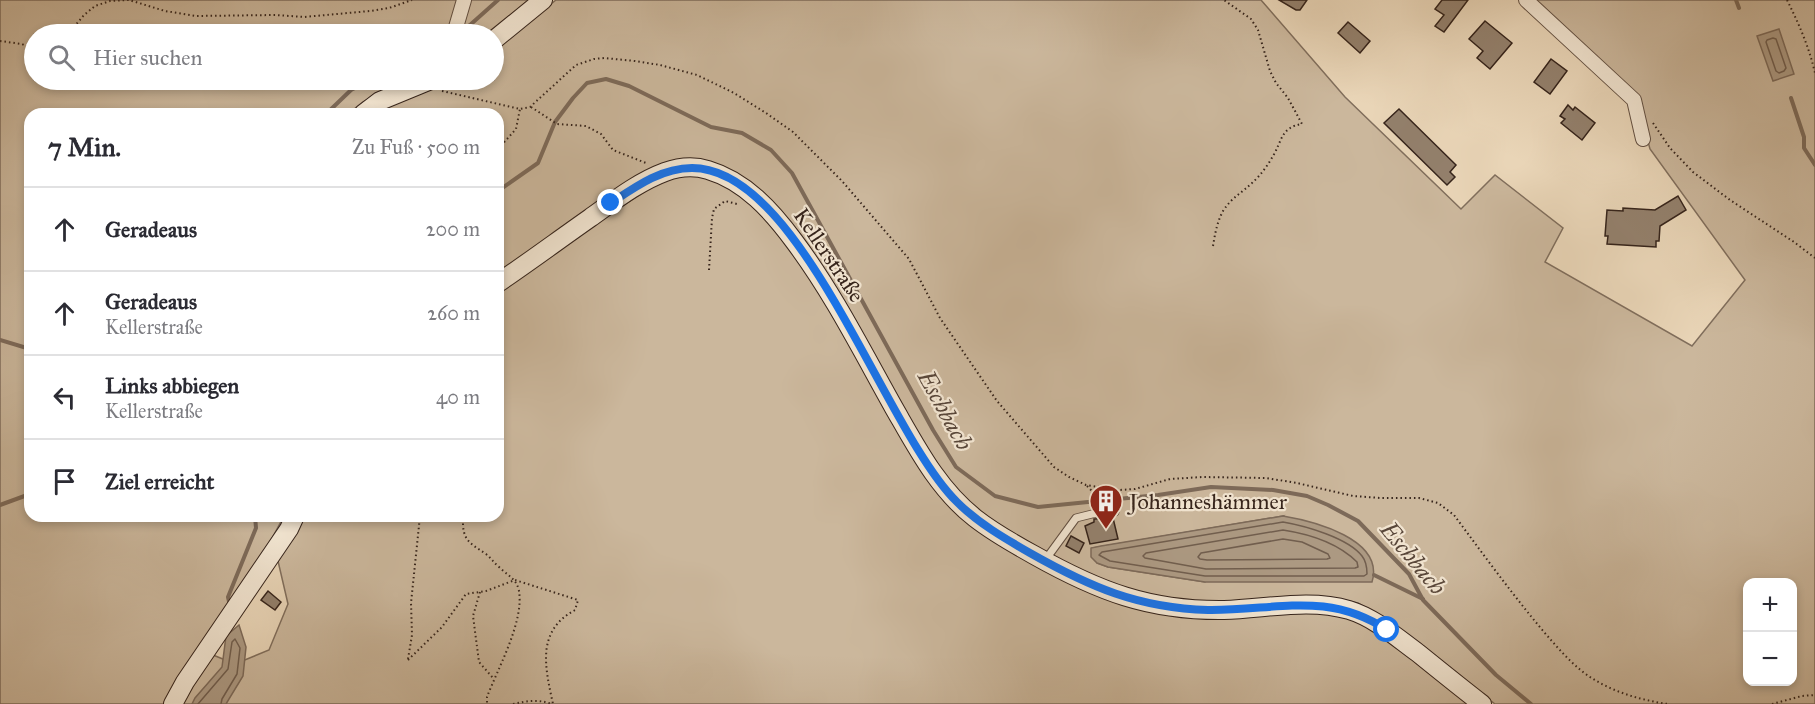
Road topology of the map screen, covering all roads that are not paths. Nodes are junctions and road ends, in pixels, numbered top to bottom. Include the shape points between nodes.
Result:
1 (464, 0) edge
2 (543, 0) edge
3 (1526, 0) edge
4 (457, 24) edge
5 (504, 32) edge
6 (403, 90) edge
7 (371, 108) edge
8 (1643, 139) dead end
9 (504, 279) edge
10 (1115, 512) dead end
11 (292, 522) edge
12 (1045, 561) junction
13 (172, 704) edge
14 (1482, 704) edge

1 - 4 street
2 - 5 main road
3 - 8 street via 1634,100
6 - 7 main road
9 - 12 main road, Kellerstraße via 652,178 675,169 691,168 721,175 766,206 803,252 947,491 975,518
10 - 12 lane via 1076,518
11 - 13 main road
12 - 14 main road, Kellerstraße via 1122,597 1154,604 1206,610 1306,605 1346,609 1387,630

